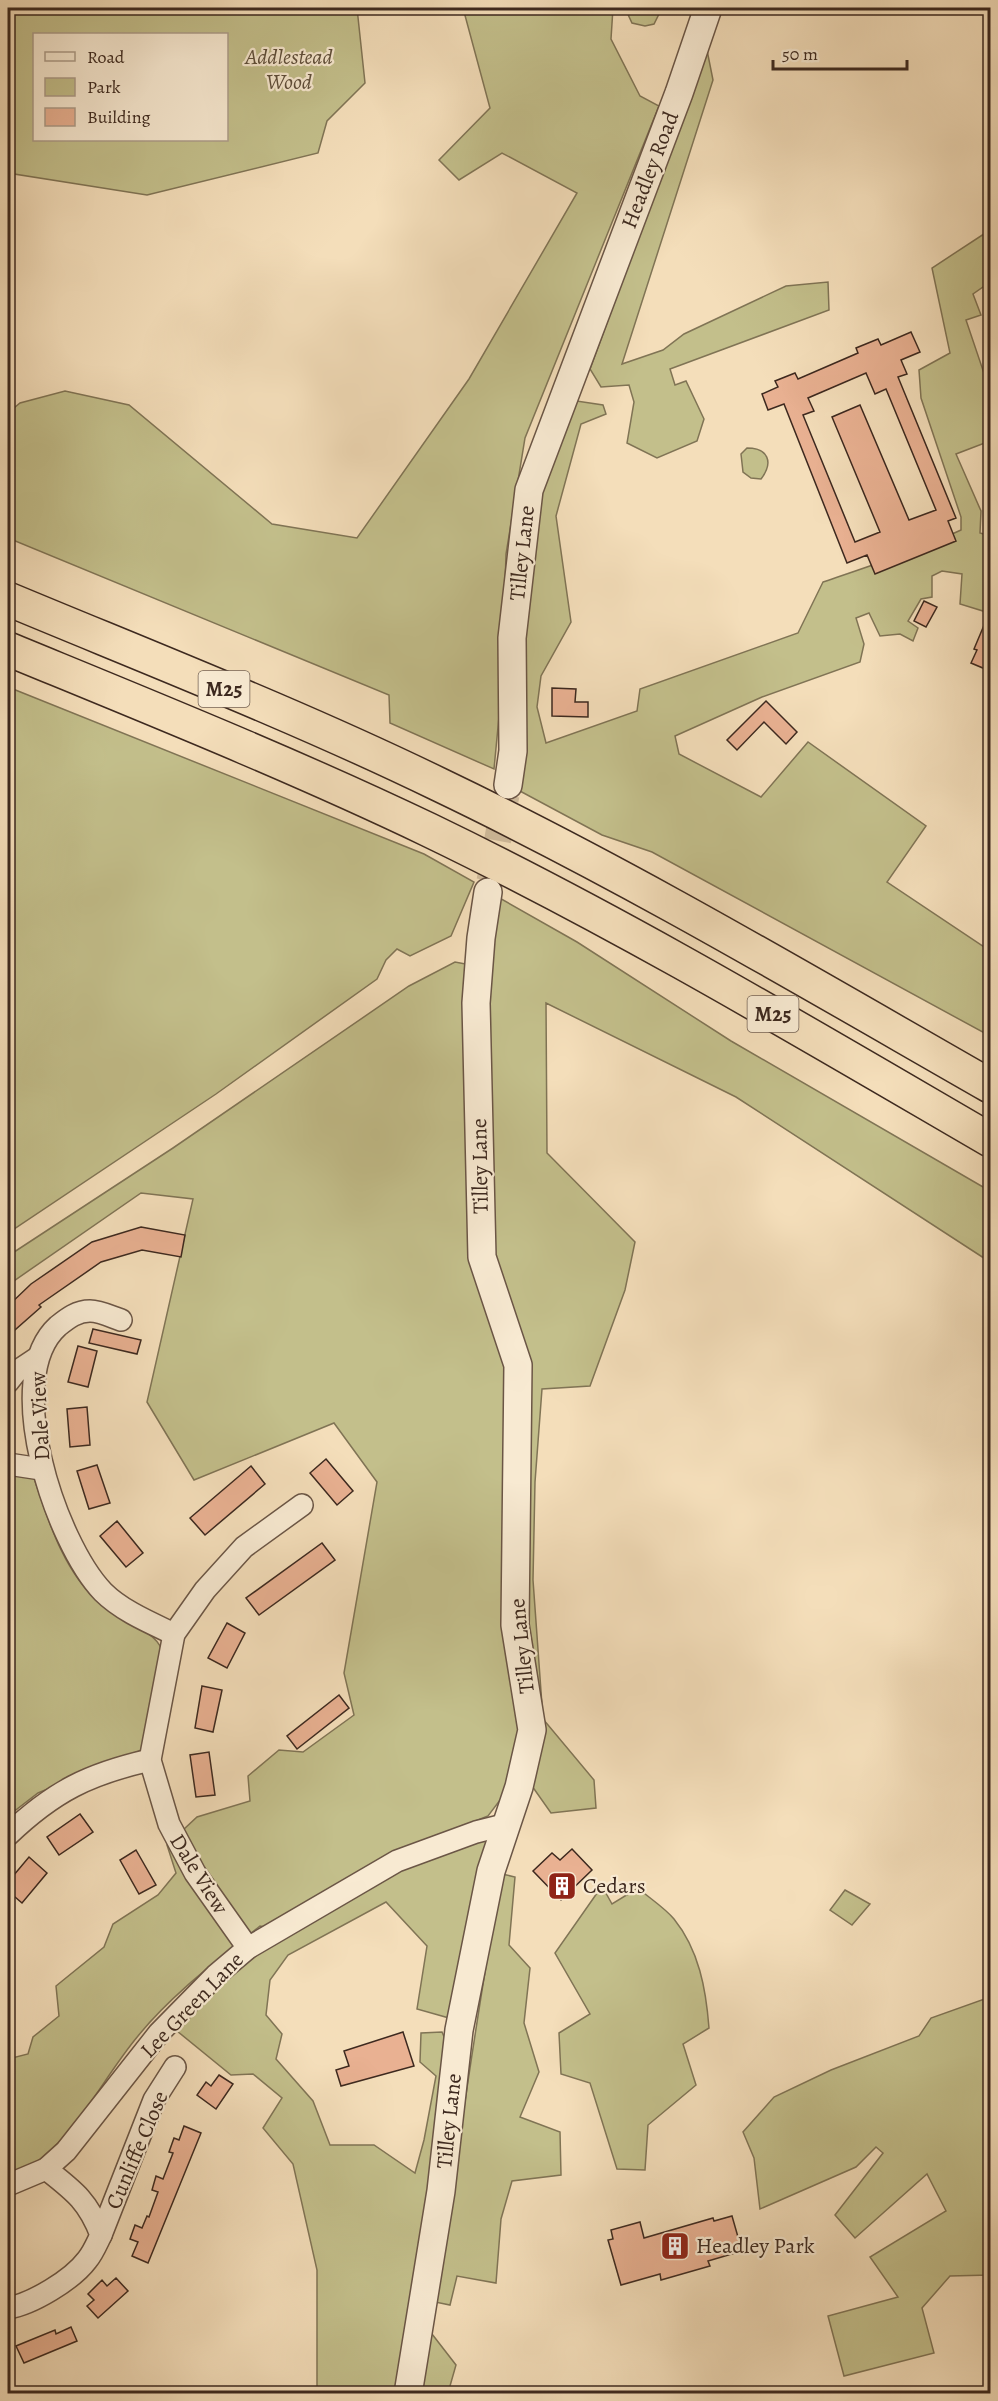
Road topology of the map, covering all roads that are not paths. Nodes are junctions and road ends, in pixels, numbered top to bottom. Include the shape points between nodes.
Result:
1 (708, 8) edge
2 (589, 331) joint
3 (8, 599) edge
4 (8, 649) edge
5 (508, 785) tunnel mouth
6 (488, 891) tunnel mouth
7 (990, 1086) edge
8 (990, 1140) edge
9 (121, 1320) dead end
10 (38, 1358) junction
11 (8, 1382) edge
12 (8, 1464) edge
13 (41, 1469) junction
14 (302, 1505) dead end
15 (174, 1634) junction
16 (150, 1760) junction
17 (508, 1824) junction
18 (8, 1835) edge
19 (248, 1948) junction
20 (175, 2067) dead end
21 (46, 2169) junction
22 (8, 2185) edge
23 (101, 2235) junction
24 (8, 2308) edge
25 (408, 2394) edge

1 - 2 street, Headley Road via 680,93
2 - 5 street, Tilley Lane via 529,490 512,638 513,751
3 - 7 highway, M25 via 438,784 698,918
4 - 8 highway, M25 via 253,751 440,835 681,960
6 - 17 street, Tilley Lane via 476,1003 482,1257 518,1365 515,1625 532,1730
9 - 10 street, Dale View via 91,1311 71,1315 47,1336
10 - 11 street
10 - 13 street, Dale View via 36,1438
12 - 13 street
13 - 15 street, Dale View via 57,1516 78,1556 104,1592 141,1618
14 - 15 street, Dale View via 244,1547 205,1590
15 - 16 street, Dale View
16 - 18 street via 106,1770 70,1787 37,1807
16 - 19 street, Dale View via 169,1824 195,1873
17 - 19 street, Lee Green Lane via 397,1862
17 - 25 street, Tilley Lane via 491,1871 459,2030 441,2191
19 - 21 street, Lee Green Lane via 159,2033 66,2151
20 - 23 street, Cunliffe Close via 154,2100
21 - 22 street, Lee Green Lane
21 - 23 street, Cunliffe Close via 92,2211
23 - 24 street, Cunliffe Close via 87,2261 51,2289 20,2306

